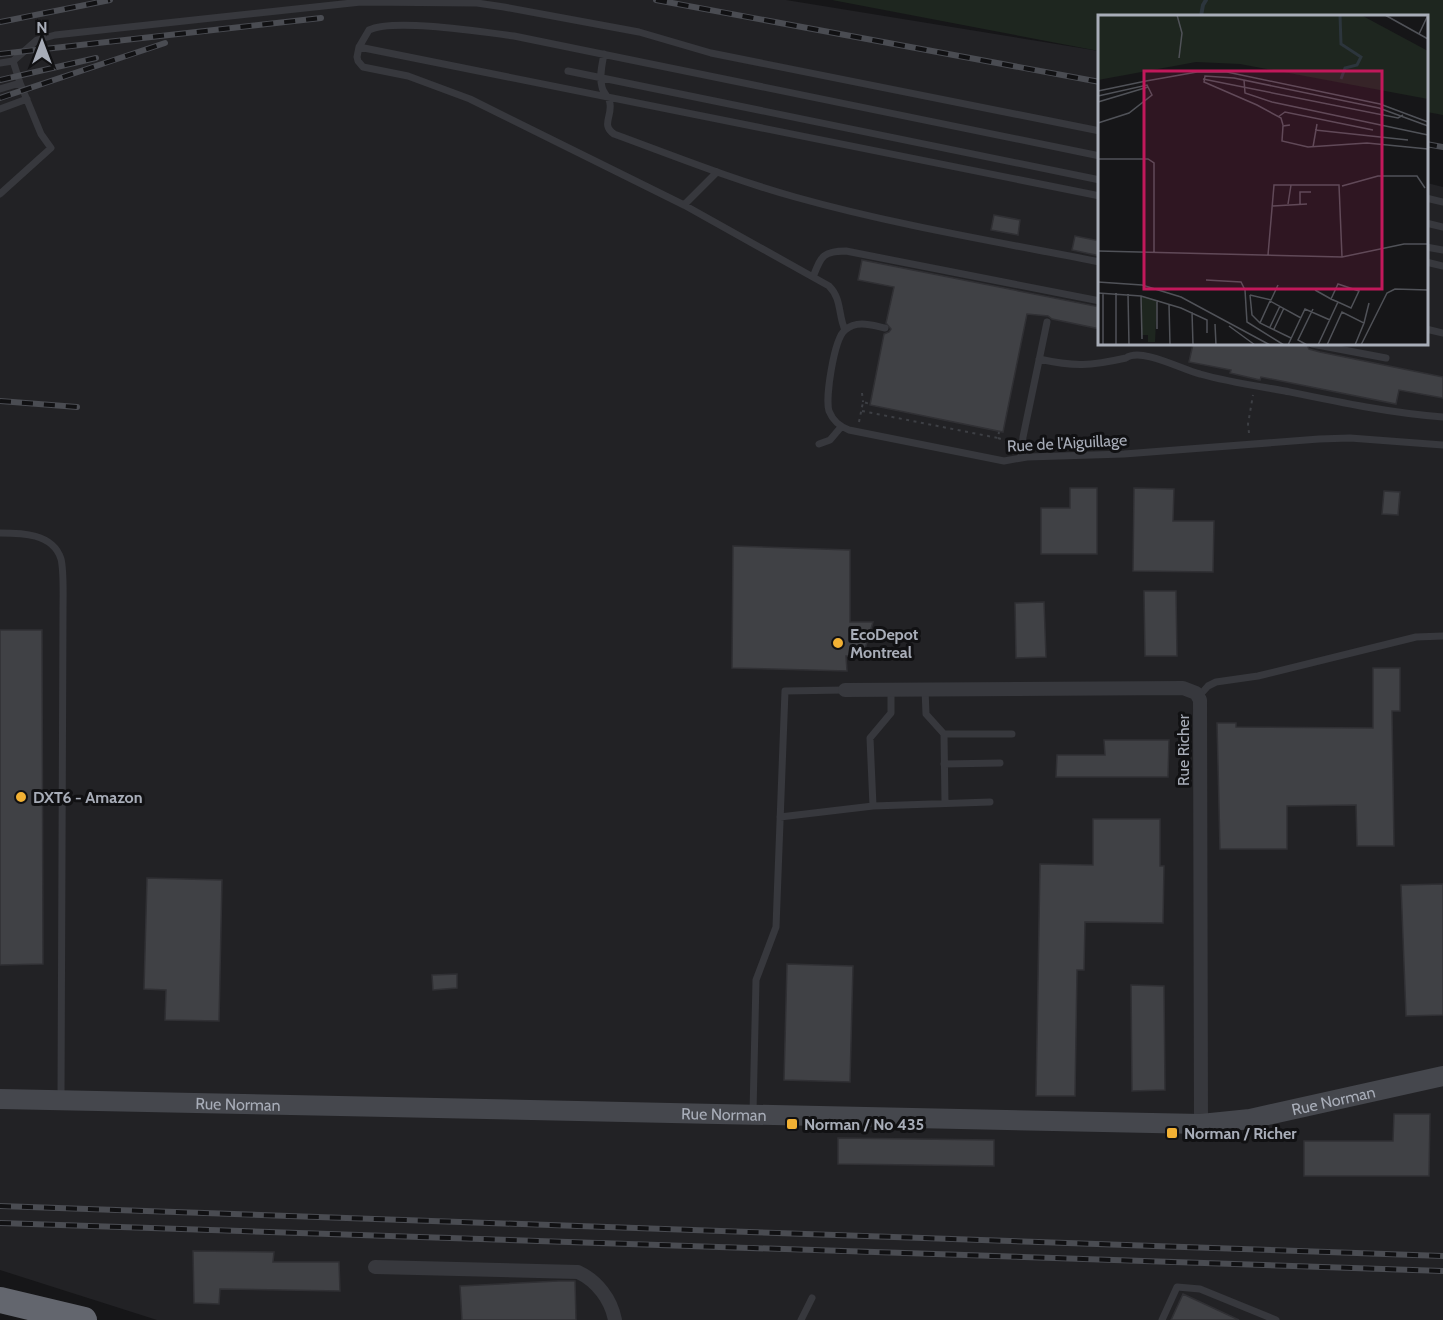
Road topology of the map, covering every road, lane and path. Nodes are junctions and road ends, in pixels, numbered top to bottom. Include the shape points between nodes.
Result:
1 (359, 47) junction
2 (604, 54) junction
3 (13, 61) junction
4 (0, 63) edge
5 (568, 71) dead end
6 (601, 78) junction
7 (20, 83) junction
8 (0, 88) edge
9 (606, 95) junction
10 (27, 99) junction
11 (0, 109) edge
12 (1098, 130) edge
13 (1098, 156) edge
14 (717, 172) junction
15 (1098, 180) edge
16 (0, 194) edge
17 (1098, 196) edge
18 (1428, 198) edge
19 (1443, 202) edge
20 (684, 205) junction
21 (1428, 223) edge
22 (1443, 227) edge
23 (1428, 247) edge
24 (1443, 250) edge
25 (1098, 262) edge
26 (1428, 262) edge
27 (1443, 266) edge
28 (813, 277) junction
29 (1098, 301) edge
30 (1047, 322) dead end
31 (885, 328) dead end
32 (1428, 329) edge
33 (845, 330) junction
34 (1443, 333) edge
35 (1317, 345) edge
36 (1386, 358) dead end
37 (1039, 359) junction
38 (1253, 392) dead end
39 (862, 393) dead end
40 (864, 402) junction
41 (870, 404) dead end
42 (862, 411) junction
43 (923, 416) dead end
44 (1443, 417) edge
45 (859, 423) dead end
46 (922, 423) junction
47 (1248, 424) dead end
48 (841, 427) junction
49 (999, 432) dead end
50 (998, 438) junction
51 (819, 444) dead end
52 (1022, 445) junction
53 (1443, 445) edge
54 (1021, 458) junction
55 (0, 533) edge
56 (1443, 636) edge
57 (891, 689) junction
58 (926, 689) junction
59 (845, 690) joint
60 (1199, 696) junction
61 (944, 734) junction
62 (1012, 734) dead end
63 (1000, 763) dead end
64 (944, 764) junction
65 (990, 802) dead end
66 (945, 803) junction
67 (873, 806) junction
68 (780, 817) junction
69 (1443, 1076) edge
70 (0, 1099) edge
71 (61, 1101) junction
72 (753, 1115) junction
73 (1201, 1124) junction
74 (375, 1267) dead end
75 (812, 1298) dead end
76 (0, 1300) edge
77 (84, 1320) edge
78 (615, 1320) edge
79 (801, 1320) edge
80 (1162, 1320) edge
81 (1275, 1320) edge

1 - 2 lane via 372,28 406,26 514,36
1 - 9 lane
1 - 20 lane via 357,58 363,67 408,76 470,99
2 - 6 lane
2 - 13 lane
3 - 4 lane
3 - 7 lane
3 - 12 lane via 37,40 55,35 362,2 477,3 639,32 711,53
5 - 6 lane
6 - 9 lane
6 - 15 lane
7 - 8 lane
7 - 10 lane
9 - 14 lane via 611,108 606,125 611,133
9 - 17 lane
10 - 11 lane
10 - 16 lane via 51,148
14 - 20 lane
14 - 25 lane via 821,204
18 - 19 lane
20 - 28 lane
21 - 22 lane
23 - 24 lane
26 - 27 lane
28 - 29 lane via 824,255 846,250
28 - 33 lane via 830,286 836,295
30 - 37 lane
31 - 33 lane via 860,324
32 - 34 lane
33 - 48 lane via 831,371 828,402 832,417
35 - 36 lane
37 - 44 lane via 1074,366 1140,356 1211,377 1398,414
37 - 52 lane
38 - 47 path
39 - 40 path
40 - 41 path
40 - 42 path
42 - 45 path
42 - 46 path
43 - 46 path
46 - 50 path
48 - 51 lane via 830,440
48 - 54 lane, Rue de l'Aiguillage via 996,460
49 - 50 path
50 - 52 path
52 - 54 lane
53 - 54 lane, Rue de l'Aiguillage via 1331,439
55 - 71 lane via 40,537 61,558
56 - 60 lane via 1416,637 1258,676 1216,682
57 - 58 street, Rue Richer
57 - 59 street, Rue Richer
57 - 67 lane via 891,713 870,738
58 - 60 street, Rue Richer via 1183,688
58 - 61 lane via 926,714
59 - 68 lane via 785,691
60 - 73 street, Rue Richer
61 - 62 lane
61 - 64 lane
63 - 64 lane
64 - 66 lane
65 - 66 lane
66 - 67 lane
67 - 68 lane
68 - 72 lane via 776,927 756,980
69 - 73 street, Rue Norman via 1250,1119
70 - 71 street, Rue Norman
71 - 72 street, Rue Norman
72 - 73 street, Rue Norman
74 - 78 street via 578,1272 600,1289
75 - 79 lane
76 - 77 highway
80 - 81 lane via 1177,1287 1200,1289

